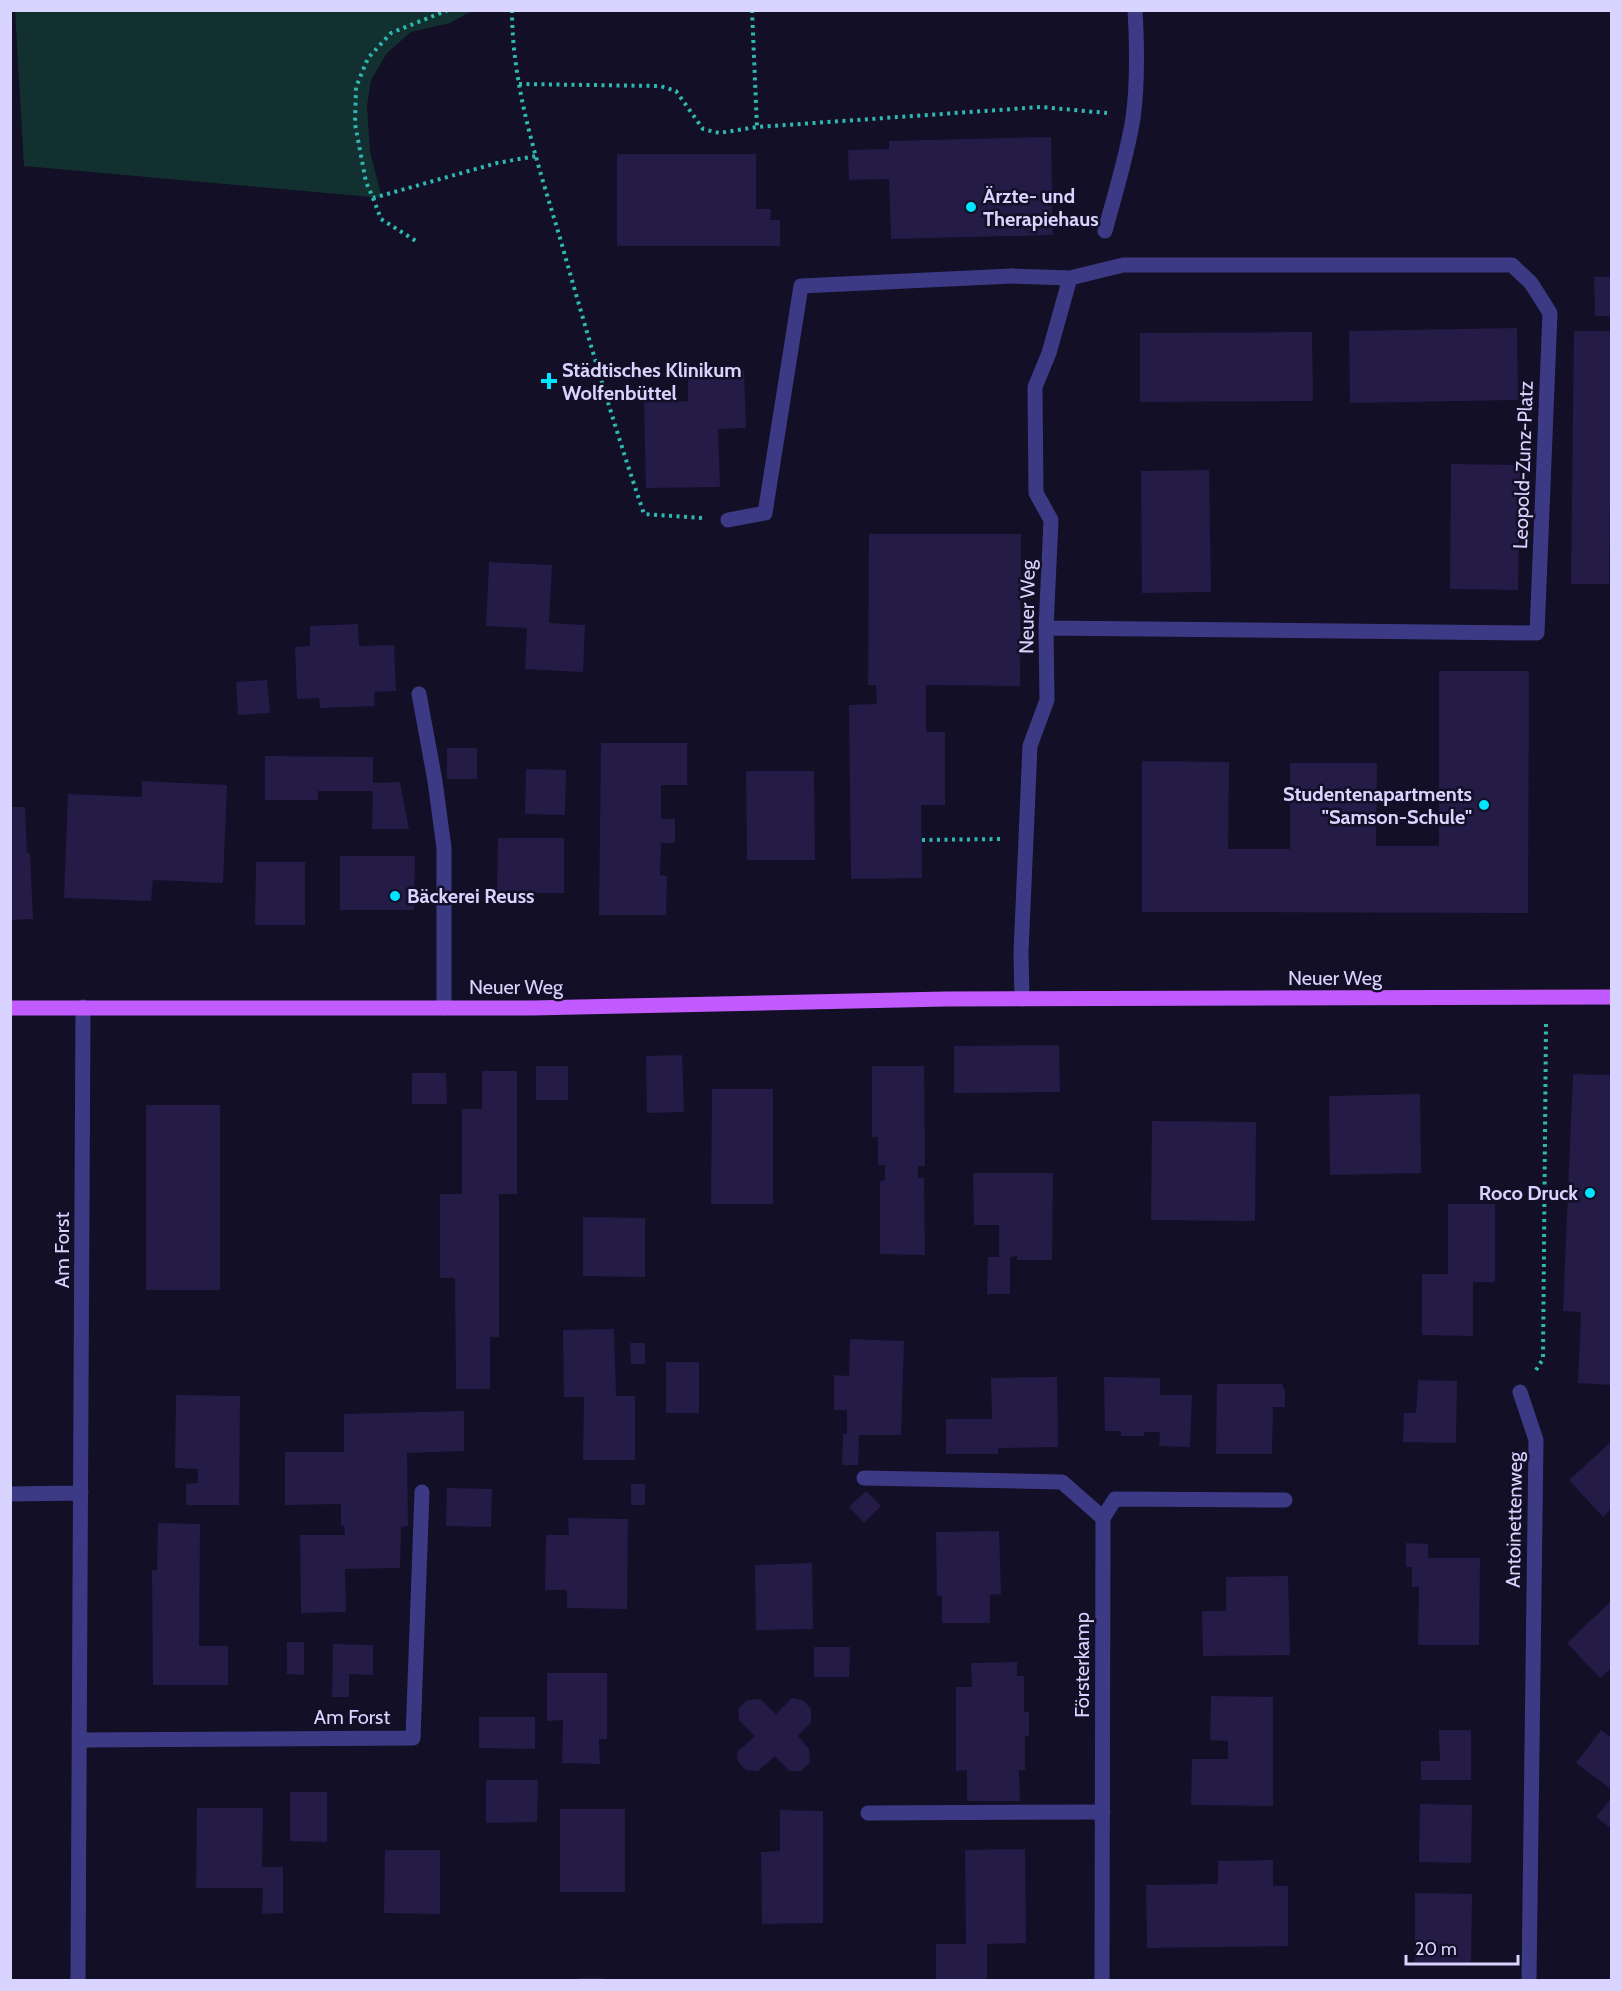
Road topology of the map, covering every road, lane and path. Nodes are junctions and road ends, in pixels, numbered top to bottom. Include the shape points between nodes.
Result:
1 (448, 10) edge
2 (512, 10) edge
3 (752, 10) edge
4 (1135, 10) edge
5 (519, 84) junction
6 (1133, 117) junction
7 (757, 127) junction
8 (536, 156) junction
9 (373, 198) junction
10 (1105, 231) dead end
11 (419, 243) dead end
12 (1070, 278) junction
13 (728, 520) joint
14 (1046, 628) junction
15 (419, 694) dead end
16 (1025, 838) junction
17 (922, 840) dead end
18 (1611, 997) edge
19 (1547, 998) junction
20 (1022, 999) junction
21 (83, 1007) junction
22 (10, 1008) edge
23 (444, 1008) junction
24 (1521, 1392) joint
25 (864, 1478) dead end
26 (422, 1492) dead end
27 (81, 1493) junction
28 (10, 1494) edge
29 (1285, 1500) dead end
30 (1103, 1518) junction
31 (80, 1740) junction
32 (1103, 1812) junction
33 (868, 1813) dead end
34 (78, 1980) edge
35 (1102, 1980) edge
36 (1529, 1980) edge

1 - 9 path via 391,33 368,58 356,87 355,124 366,182
2 - 5 path
3 - 7 path
4 - 6 street
5 - 7 path via 660,86 676,91 703,129 719,133
5 - 8 path
6 - 7 path via 1041,106
6 - 10 street
8 - 9 path via 496,163
8 - 13 path via 617,435 644,514
9 - 11 path via 381,219
12 - 13 street via 1012,276 801,286 765,513
12 - 14 street, Neuer Weg via 1035,387 1036,493 1051,520
12 - 14 street, Leopold-Zunz-Platz via 1123,265 1512,265 1531,283 1550,313 1537,633
14 - 16 street, Neuer Weg via 1047,700 1030,746
15 - 23 street via 444,848
16 - 17 path
16 - 20 street, Neuer Weg
18 - 19 main road, Neuer Weg
19 - 20 main road, Neuer Weg
19 - 24 path via 1543,1359
20 - 23 main road, Neuer Weg
21 - 22 main road, Neuer Weg
21 - 23 main road, Neuer Weg
21 - 27 street, Am Forst
24 - 36 street, Antoinettenweg via 1536,1440
25 - 30 street via 1062,1482
26 - 31 street, Am Forst via 413,1738
27 - 28 street
27 - 31 street, Am Forst
29 - 30 street via 1115,1499
30 - 32 street, Försterkamp
31 - 34 street, Am Forst
32 - 33 street
32 - 35 street, Försterkamp

